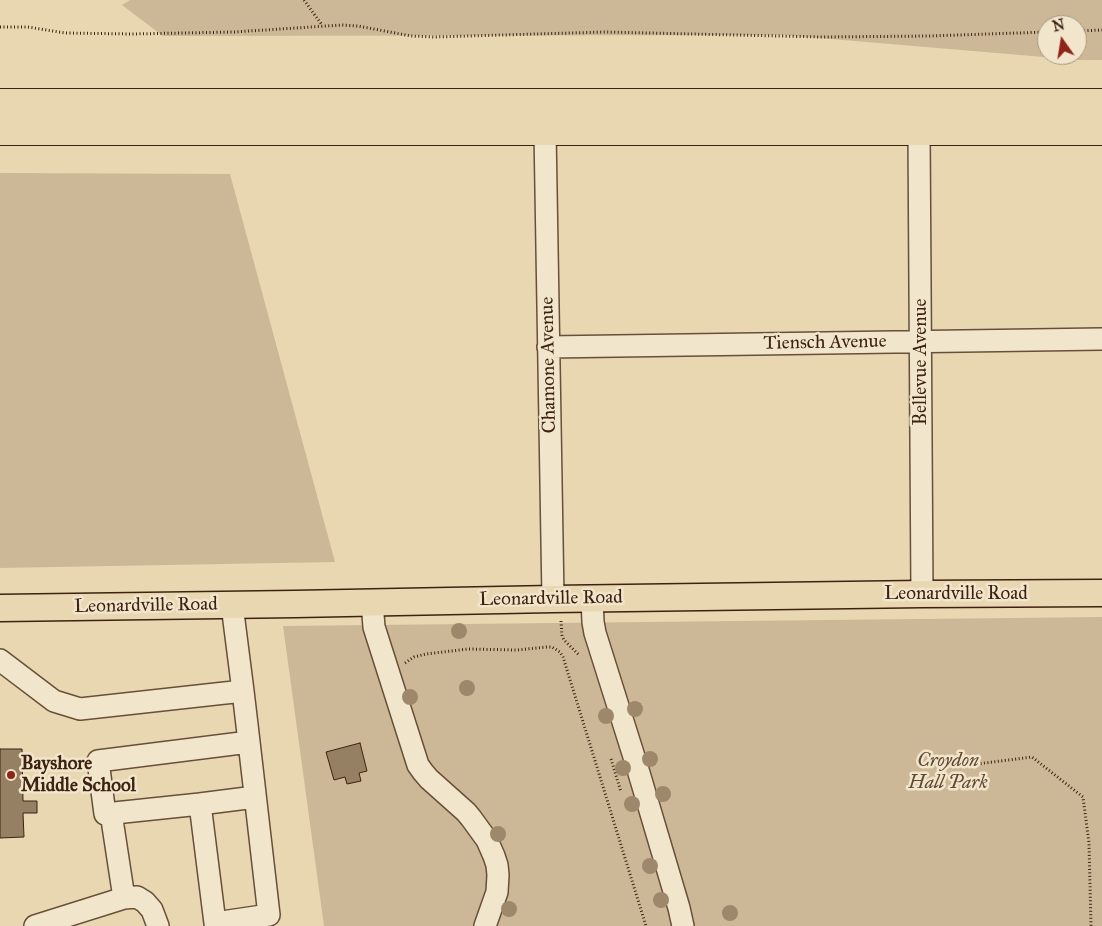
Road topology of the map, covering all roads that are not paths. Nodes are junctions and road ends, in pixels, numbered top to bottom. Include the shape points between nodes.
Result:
1 (0, 103) edge
2 (1102, 103) edge
3 (0, 131) edge
4 (545, 131) junction
5 (919, 131) junction
6 (1102, 131) edge
7 (1102, 339) edge
8 (920, 342) junction
9 (548, 347) junction
10 (1102, 593) edge
11 (922, 594) junction
12 (592, 598) junction
13 (372, 602) junction
14 (232, 605) junction
15 (0, 608) edge
16 (557, 608) junction
17 (0, 660) edge
18 (243, 691) junction
19 (249, 742) junction
20 (255, 797) junction
21 (200, 804) junction
22 (111, 813) junction
23 (124, 898) junction
24 (35, 926) edge
25 (158, 926) edge
26 (485, 926) edge
27 (683, 926) edge

1 - 2 highway
3 - 4 highway
4 - 5 highway
4 - 9 street, Chamone Avenue
5 - 6 highway
5 - 8 street, Bellevue Avenue
7 - 8 street, Tiensch Avenue
8 - 9 street, Tiensch Avenue
8 - 11 street, Bellevue Avenue
9 - 16 street, Chamone Avenue
10 - 11 main road, Leonardville Road
11 - 12 main road, Leonardville Road
12 - 16 main road, Leonardville Road
12 - 27 street via 595,633
13 - 14 main road, Leonardville Road
13 - 16 main road, Leonardville Road
13 - 26 street via 374,627 415,757 423,772 471,818 494,856 498,882
14 - 15 main road, Leonardville Road
14 - 18 street
17 - 18 street via 54,701 80,709
18 - 19 street
19 - 20 street
19 - 22 street via 98,761 105,814
20 - 21 street
20 - 21 street via 269,915 215,923
21 - 22 street
22 - 23 street
23 - 24 street
23 - 25 street via 137,897 145,902

